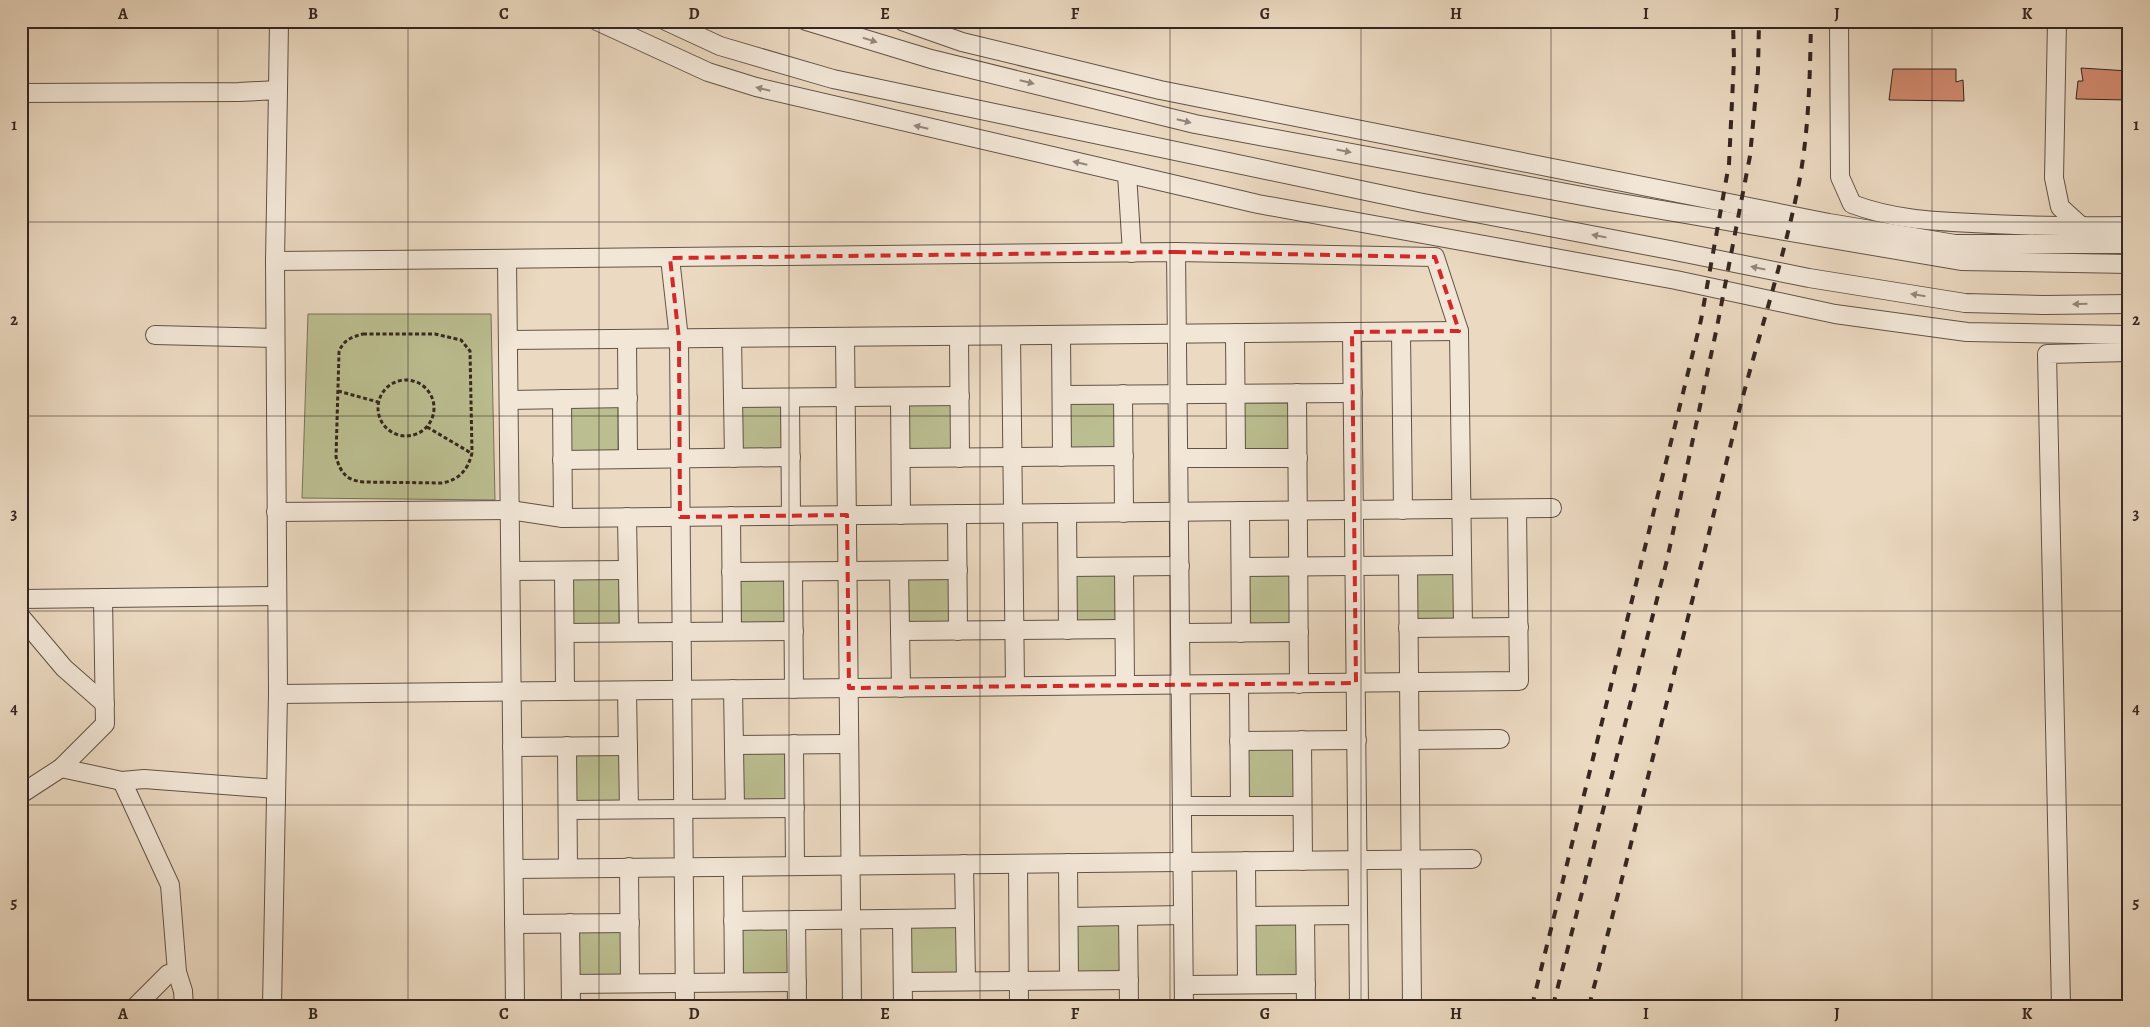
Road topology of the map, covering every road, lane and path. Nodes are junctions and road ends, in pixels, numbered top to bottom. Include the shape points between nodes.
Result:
1 (278, 21) edge
2 (597, 21) edge
3 (666, 21) edge
4 (806, 21) edge
5 (902, 21) edge
6 (1838, 21) edge
7 (2057, 21) edge
8 (278, 90) junction
9 (21, 93) edge
10 (1127, 174) junction
11 (2129, 226) edge
12 (2082, 227) junction
13 (2129, 244) edge
14 (1176, 252) junction
15 (1132, 253) junction
16 (670, 258) junction
17 (507, 259) junction
18 (274, 261) junction
19 (2129, 264) edge
20 (2129, 304) edge
21 (1459, 331) junction
22 (1352, 332) junction
23 (1402, 332) junction
24 (1235, 333) junction
25 (1177, 334) junction
26 (155, 335) dead end
27 (1061, 335) junction
28 (2129, 335) edge
29 (959, 336) junction
30 (1011, 336) junction
31 (845, 337) junction
32 (275, 338) junction
33 (732, 338) junction
34 (627, 339) junction
35 (678, 339) junction
36 (508, 340) junction
37 (2129, 352) edge
38 (338, 391) junction
39 (1178, 393) junction
40 (1297, 393) junction
41 (1353, 393) junction
42 (1123, 394) junction
43 (1236, 394) junction
44 (1062, 395) junction
45 (900, 396) junction
46 (960, 396) junction
47 (846, 397) junction
48 (628, 398) junction
49 (733, 398) junction
50 (790, 398) junction
51 (562, 399) junction
52 (509, 400) junction
53 (378, 402) junction
54 (427, 427) junction
55 (472, 453) junction
56 (1124, 456) junction
57 (791, 457) junction
58 (1012, 457) junction
59 (1062, 457) junction
60 (734, 458) junction
61 (901, 458) junction
62 (960, 458) junction
63 (1179, 458) junction
64 (1236, 458) junction
65 (1298, 458) junction
66 (628, 459) junction
67 (680, 459) junction
68 (562, 460) junction
69 (1552, 508) dead end
70 (1461, 509) junction
71 (1517, 509) junction
72 (510, 510) junction
73 (1354, 510) junction
74 (1403, 510) junction
75 (1298, 511) junction
76 (276, 512) junction
77 (1179, 512) junction
78 (1240, 512) junction
79 (1067, 513) junction
80 (1124, 513) junction
81 (957, 514) junction
82 (1013, 514) junction
83 (847, 515) junction
84 (901, 515) junction
85 (731, 516) junction
86 (791, 516) junction
87 (627, 517) junction
88 (680, 517) junction
89 (563, 518) junction
90 (1462, 565) junction
91 (1180, 566) junction
92 (1355, 566) junction
93 (1408, 566) junction
94 (1068, 567) junction
95 (1124, 567) junction
96 (1241, 567) junction
97 (1298, 567) junction
98 (564, 570) junction
99 (627, 570) junction
100 (958, 570) junction
101 (510, 571) junction
102 (848, 571) junction
103 (899, 571) junction
104 (731, 572) junction
105 (793, 572) junction
106 (277, 596) junction
107 (103, 598) junction
108 (21, 600) edge
109 (21, 617) edge
110 (1519, 626) junction
111 (1462, 627) junction
112 (1408, 628) junction
113 (1124, 629) junction
114 (1014, 630) junction
115 (1068, 630) junction
116 (732, 631) junction
117 (794, 631) junction
118 (900, 631) junction
119 (958, 631) junction
120 (628, 632) junction
121 (682, 632) junction
122 (1241, 632) junction
123 (1299, 632) junction
124 (565, 633) junction
125 (1180, 633) junction
126 (1356, 683) junction
127 (1409, 683) junction
128 (1181, 684) junction
129 (1239, 684) junction
130 (1299, 684) junction
131 (1125, 685) junction
132 (1015, 686) junction
133 (849, 688) junction
134 (901, 688) junction
135 (733, 689) junction
136 (794, 689) junction
137 (628, 690) junction
138 (682, 690) junction
139 (566, 691) junction
140 (512, 692) junction
141 (278, 694) junction
142 (105, 704) junction
143 (1500, 739) dead end
144 (1302, 740) junction
145 (1357, 740) junction
146 (1410, 740) junction
147 (1239, 741) junction
148 (794, 744) junction
149 (849, 744) junction
150 (734, 745) junction
151 (567, 746) junction
152 (628, 746) junction
153 (512, 747) junction
154 (61, 768) junction
155 (122, 781) junction
156 (276, 789) junction
157 (21, 794) edge
158 (1182, 806) junction
159 (1240, 806) junction
160 (1302, 806) junction
161 (735, 808) junction
162 (795, 808) junction
163 (628, 809) junction
164 (683, 809) junction
165 (568, 810) junction
166 (1472, 859) dead end
167 (1358, 860) junction
168 (1411, 860) junction
169 (1246, 861) junction
170 (1303, 861) junction
171 (1183, 862) junction
172 (1068, 863) junction
173 (964, 864) junction
174 (1018, 864) junction
175 (851, 865) junction
176 (733, 866) junction
177 (795, 866) junction
178 (684, 867) junction
179 (568, 868) junction
180 (629, 868) junction
181 (514, 869) junction
182 (1183, 915) junction
183 (1358, 915) junction
184 (1069, 916) junction
185 (1128, 916) junction
186 (1247, 916) junction
187 (1306, 916) junction
188 (965, 918) junction
189 (851, 919) junction
190 (902, 919) junction
191 (796, 920) junction
192 (733, 921) junction
193 (570, 923) junction
194 (630, 923) junction
195 (514, 924) junction
196 (178, 972) junction
197 (1069, 980) junction
198 (1129, 980) junction
199 (966, 981) junction
200 (1019, 981) junction
201 (734, 982) junction
202 (797, 982) junction
203 (903, 982) junction
204 (630, 983) junction
205 (685, 983) junction
206 (571, 984) junction
207 (1184, 984) junction
208 (1247, 984) junction
209 (1306, 984) junction
210 (136, 1006) edge
211 (184, 1006) edge
212 (272, 1006) edge
213 (515, 1006) edge
214 (571, 1006) edge
215 (685, 1006) edge
216 (797, 1006) edge
217 (852, 1006) edge
218 (903, 1006) edge
219 (1019, 1006) edge
220 (1129, 1006) edge
221 (1184, 1006) edge
222 (1306, 1006) edge
223 (1359, 1006) edge
224 (1412, 1006) edge
225 (2061, 1006) edge

1 - 8 street
10 -> 2 street via 756,87 708,72
20 -> 3 street via 1965,303 1808,278 1418,202 832,79 720,46
4 -> 19 street via 931,59 1195,124 1605,200 1961,261
5 - 13 street via 962,42 1160,90 1830,223 1955,244
6 - 12 street via 1840,177 1852,204 1878,214 1919,220
7 - 12 street via 2054,178 2060,207
8 - 9 street
8 - 18 street
10 - 15 street
10 - 28 street via 1258,204 1676,280 1835,314 1967,332
11 - 12 street
14 - 15 street
14 - 21 street via 1435,257
14 - 25 street
15 - 16 street
16 - 17 street
16 - 35 street
17 - 18 street
17 - 36 street
18 - 32 street
21 - 23 street
21 - 70 street
22 - 23 street
22 - 24 street
22 - 41 street
23 - 74 street
24 - 25 street
24 - 43 street
25 - 27 street
25 - 39 street
26 - 32 street
27 - 30 street
27 - 44 street
29 - 30 street
29 - 31 street
29 - 46 street
30 - 58 street
31 - 33 street
31 - 47 street
32 - 76 street
33 - 35 street
33 - 49 street
34 - 35 street
34 - 36 street
34 - 48 street
35 - 67 street
36 - 52 street
37 - 225 street via 2047,354
38 - 53 path
38 - 55 path via 336,457 340,470 353,481 452,482 462,475
38 - 55 path via 340,352 349,338 363,334 435,334 461,340 470,351 471,359
39 - 42 street
39 - 43 street
39 - 63 street
40 - 41 street
40 - 43 street
40 - 65 street
41 - 73 street
42 - 44 street
42 - 56 street
43 - 64 street
44 - 59 street
45 - 46 street
45 - 47 street
45 - 61 street
46 - 62 street
47 - 50 street
47 - 83 street
48 - 51 street
48 - 66 street
49 - 50 street
49 - 60 street
50 - 57 street
51 - 52 street
51 - 68 street
52 - 72 street
53 - 54 path via 380,421 393,434 411,436
53 - 54 path via 388,387 396,382 415,381 430,393 434,401 432,419
54 - 55 path
56 - 59 street
56 - 80 street
57 - 60 street
57 - 86 street
58 - 59 street
58 - 62 street
58 - 82 street
60 - 67 street
61 - 62 street
61 - 84 street
63 - 64 street
63 - 77 street
64 - 65 street
65 - 75 street
66 - 67 street
66 - 68 street
67 - 88 street
68 - 89 street
69 - 71 street
70 - 71 street
70 - 74 street
70 - 90 street
71 - 110 street
72 - 76 street
72 - 89 street
72 - 101 street
73 - 74 street
73 - 75 street
73 - 92 street
75 - 78 street
75 - 97 street
76 - 106 street
77 - 78 street
77 - 80 street
77 - 91 street
78 - 96 street
79 - 80 street
79 - 82 street
79 - 94 street
81 - 82 street
81 - 84 street
81 - 100 street
82 - 114 street
83 - 84 street
83 - 86 street
83 - 102 street
85 - 86 street
85 - 88 street
85 - 104 street
87 - 88 street
87 - 89 street
87 - 99 street
88 - 121 street
90 - 93 street
90 - 111 street
91 - 95 street
91 - 125 street
92 - 93 street
92 - 97 street
92 - 126 street
93 - 112 street
94 - 95 street
94 - 115 street
95 - 113 street
96 - 97 street
96 - 122 street
97 - 123 street
98 - 99 street
98 - 101 street
98 - 124 street
99 - 120 street
100 - 103 street
100 - 119 street
101 - 140 street
102 - 103 street
102 - 105 street
102 - 133 street
103 - 118 street
104 - 105 street
104 - 116 street
105 - 117 street
106 - 107 street
106 - 141 street
107 - 108 street
107 - 142 street
109 - 142 street via 64,668
110 - 111 street
110 - 127 street via 1519,682
111 - 112 street
112 - 127 street
113 - 115 street
113 - 131 street
114 - 115 street
114 - 119 street
114 - 132 street
116 - 117 street
116 - 121 street
117 - 136 street
118 - 119 street
118 - 134 street
120 - 121 street
120 - 124 street
121 - 138 street
122 - 123 street
122 - 125 street
123 - 130 street
124 - 139 street
125 - 128 street
126 - 127 street
126 - 130 street
126 - 145 street
127 - 146 street
128 - 129 street
128 - 131 street
128 - 158 street
129 - 130 street
129 - 147 street
131 - 132 street
132 - 134 street
133 - 134 street
133 - 136 street
133 - 149 street
135 - 136 street
135 - 138 street
135 - 150 street
137 - 138 street
137 - 139 street
137 - 152 street
138 - 164 street
139 - 140 street
140 - 141 street
140 - 153 street
141 - 156 street
142 - 154 street via 105,724
143 - 146 street
144 - 145 street
144 - 147 street
144 - 160 street
145 - 167 street
146 - 168 street
147 - 159 street
148 - 149 street
148 - 150 street
148 - 162 street
149 - 175 street
150 - 161 street
151 - 152 street
151 - 153 street
151 - 165 street
152 - 163 street
153 - 181 street
154 - 155 street
154 - 157 street
155 - 156 street via 144,779
155 - 196 street via 170,885
156 - 212 street
158 - 159 street
158 - 171 street
159 - 160 street
160 - 170 street
161 - 162 street
161 - 164 street
162 - 177 street
163 - 164 street
163 - 165 street
164 - 178 street
165 - 179 street
166 - 168 street
167 - 168 street
167 - 170 street
167 - 183 street
168 - 224 street
169 - 170 street
169 - 171 street
169 - 186 street
171 - 172 street
171 - 182 street
172 - 174 street
172 - 184 street
173 - 174 street
173 - 175 street
173 - 188 street
174 - 200 street
175 - 177 street
175 - 189 street
176 - 177 street
176 - 178 street
176 - 192 street
178 - 180 street
178 - 205 street
179 - 180 street
179 - 181 street
180 - 194 street
181 - 195 street
182 - 185 street
182 - 207 street
183 - 187 street
183 - 223 street
184 - 185 street
184 - 197 street
185 - 198 street
186 - 187 street
186 - 208 street
187 - 209 street
188 - 190 street
188 - 199 street
189 - 190 street
189 - 191 street
189 - 217 street
190 - 203 street
191 - 192 street
191 - 202 street
192 - 201 street
193 - 194 street
193 - 195 street
193 - 206 street
194 - 204 street
195 - 213 street
196 - 210 street via 168,974
196 - 211 street
197 - 198 street
197 - 200 street
198 - 220 street
199 - 200 street
199 - 203 street
200 - 219 street
201 - 202 street
201 - 205 street
202 - 216 street
203 - 218 street
204 - 205 street
204 - 206 street
205 - 215 street
206 - 214 street
207 - 208 street
207 - 221 street
208 - 209 street
209 - 222 street

